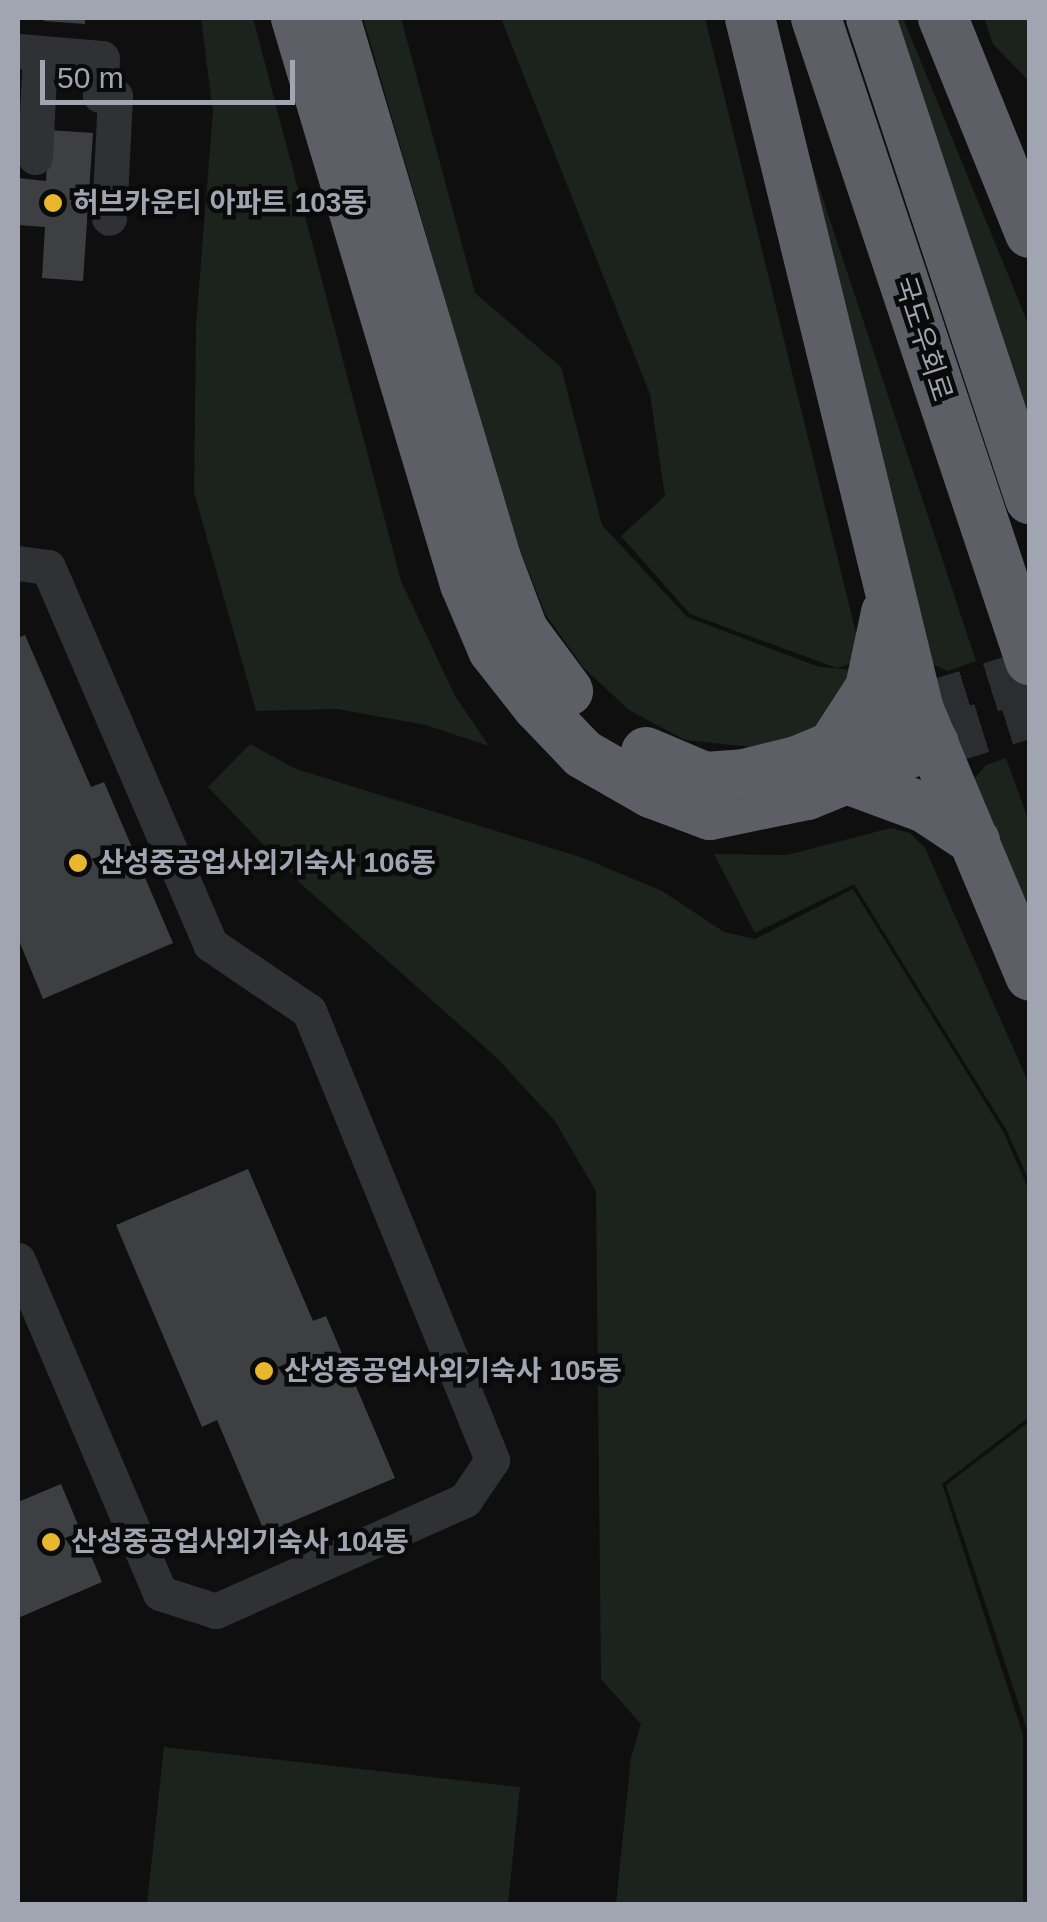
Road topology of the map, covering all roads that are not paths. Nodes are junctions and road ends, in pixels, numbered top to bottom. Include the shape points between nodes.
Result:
1 (296, 18) edge
2 (335, 18) edge
3 (750, 18) edge
4 (816, 18) edge
5 (871, 18) edge
6 (943, 18) edge
7 (28, 52) edge
8 (35, 156) dead end
9 (109, 218) dead end
10 (1030, 233) edge
11 (1030, 499) edge
12 (18, 564) edge
13 (885, 578) junction
14 (1030, 660) edge
15 (926, 727) junction
16 (840, 762) junction
17 (975, 841) junction
18 (1030, 976) edge
19 (18, 1260) edge

1 - 16 highway via 465,584 493,650 583,754 651,793 710,815 755,810
2 - 16 highway via 523,630 602,727 705,777 797,761
3 - 13 highway
4 - 14 highway, 국도우회로
5 - 11 highway, 국도우회로
6 - 10 highway
7 - 8 street
7 - 9 street via 102,58 100,95 115,96
12 - 19 street via 48,568 210,944 309,1012 492,1460 465,1500 216,1611 160,1593
13 - 15 highway
13 - 16 highway via 878,666
15 - 16 highway
15 - 17 highway
16 - 17 highway
17 - 18 highway

